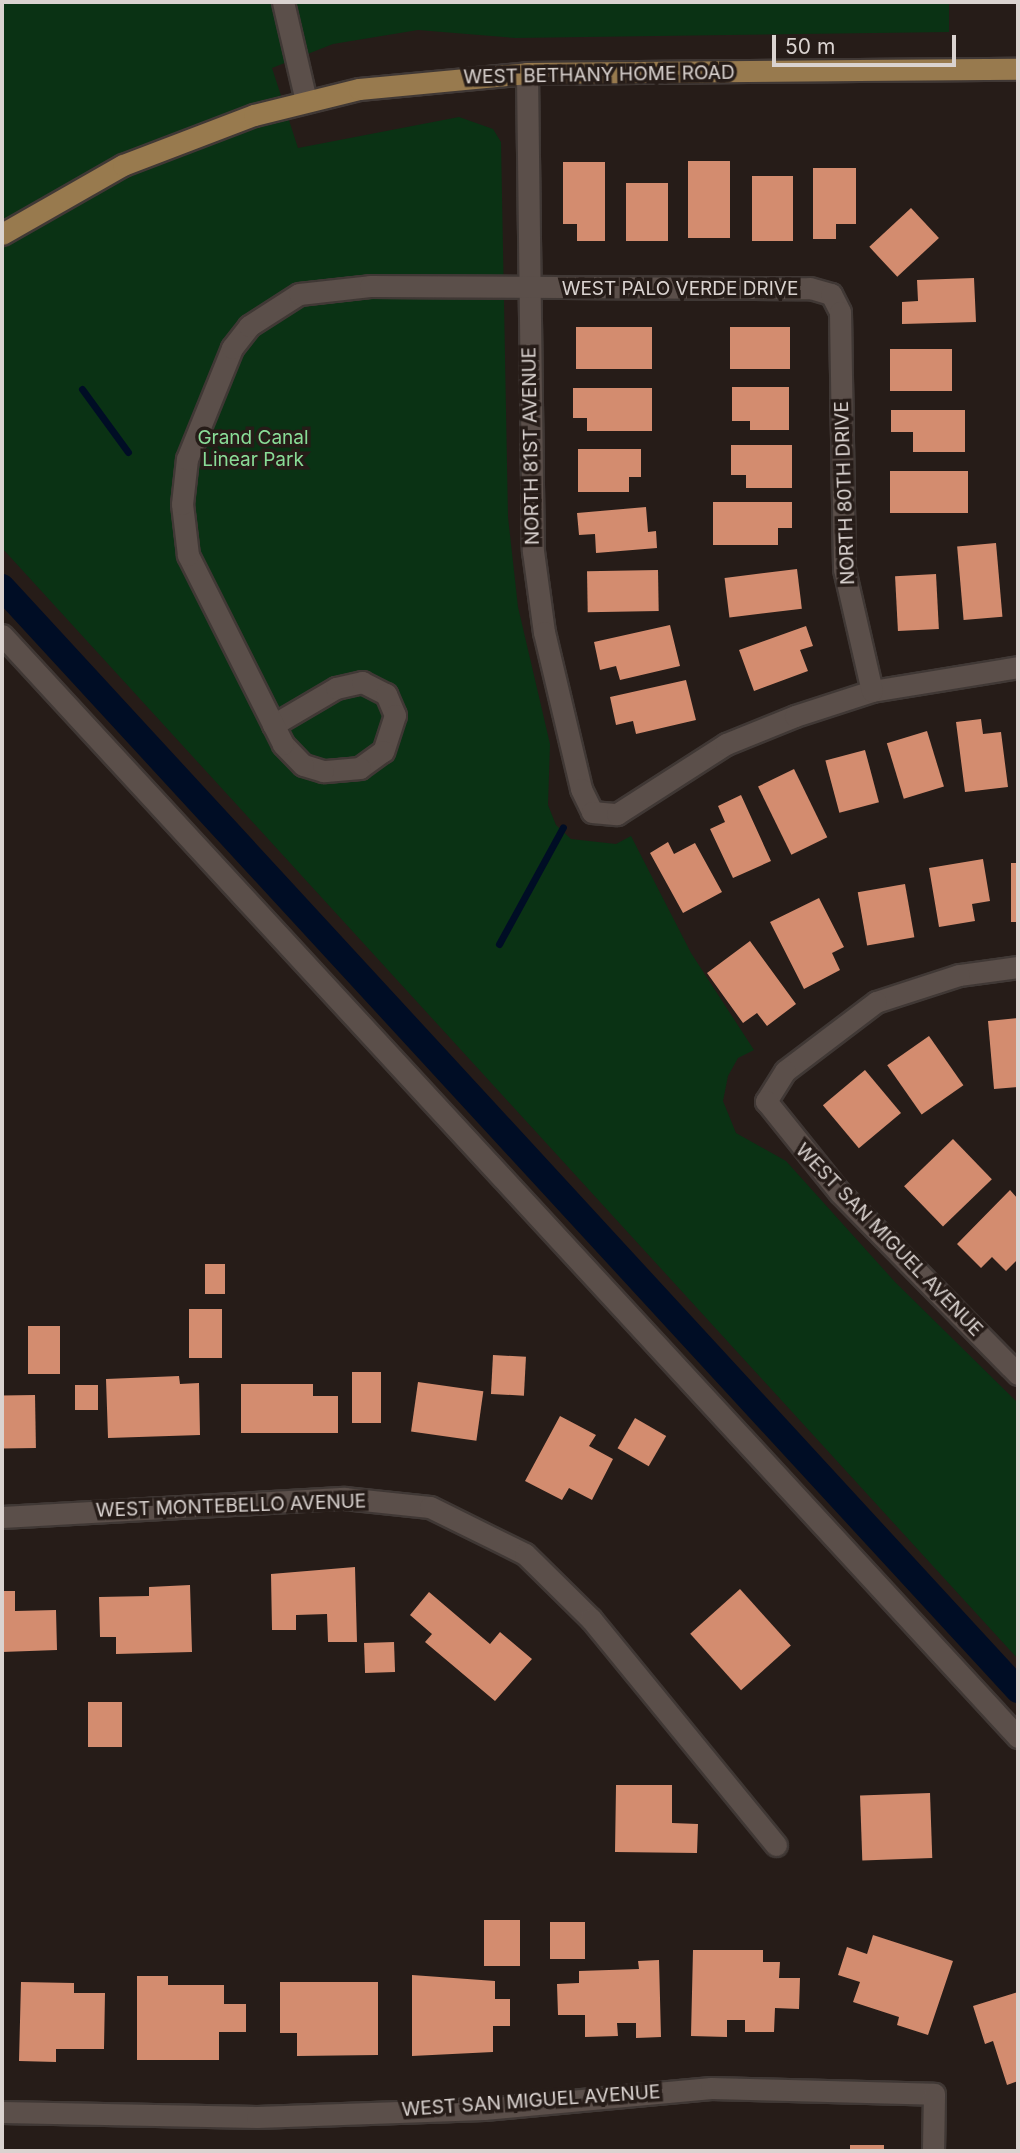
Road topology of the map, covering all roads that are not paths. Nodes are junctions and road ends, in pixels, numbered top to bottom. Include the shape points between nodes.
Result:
1 (283, 2) edge
2 (1018, 69) edge
3 (527, 73) junction
4 (306, 101) junction
5 (2, 234) edge
6 (528, 289) junction
7 (831, 294) joint
8 (2, 635) edge
9 (1018, 667) edge
10 (872, 691) junction
11 (273, 725) junction
12 (1018, 967) edge
13 (1018, 1374) edge
14 (2, 1517) edge
15 (1018, 1737) edge
16 (776, 1845) dead end
17 (2, 2112) edge
18 (933, 2151) edge

1 - 4 street
2 - 3 main road, WEST BETHANY HOME ROAD
3 - 4 main road, WEST BETHANY HOME ROAD via 400,84
3 - 6 street, NORTH 81ST AVENUE
4 - 5 main road, WEST BETHANY HOME ROAD via 123,165
6 - 7 street, WEST PALO VERDE DRIVE via 810,288
6 - 10 street, NORTH 81ST AVENUE via 533,551 544,632 580,789 592,812 617,814 726,744
6 - 11 street, WEST PALO VERDE DRIVE via 370,286 299,294 274,305 232,348 187,459 182,504 188,555
7 - 10 street, NORTH 80TH DRIVE via 840,312 844,569
8 - 15 street
9 - 10 street
11 - 11 street via 303,765 323,771 360,768 383,751 395,715 386,694 362,682 336,688
12 - 13 street, WEST SAN MIGUEL AVENUE via 937,980 876,1002 785,1071 773,1082 766,1101 840,1193
14 - 16 street, WEST MONTEBELLO AVENUE via 344,1498 430,1507 525,1554 582,1610
17 - 18 street, WEST SAN MIGUEL AVENUE via 257,2117 484,2109 711,2088 934,2094

